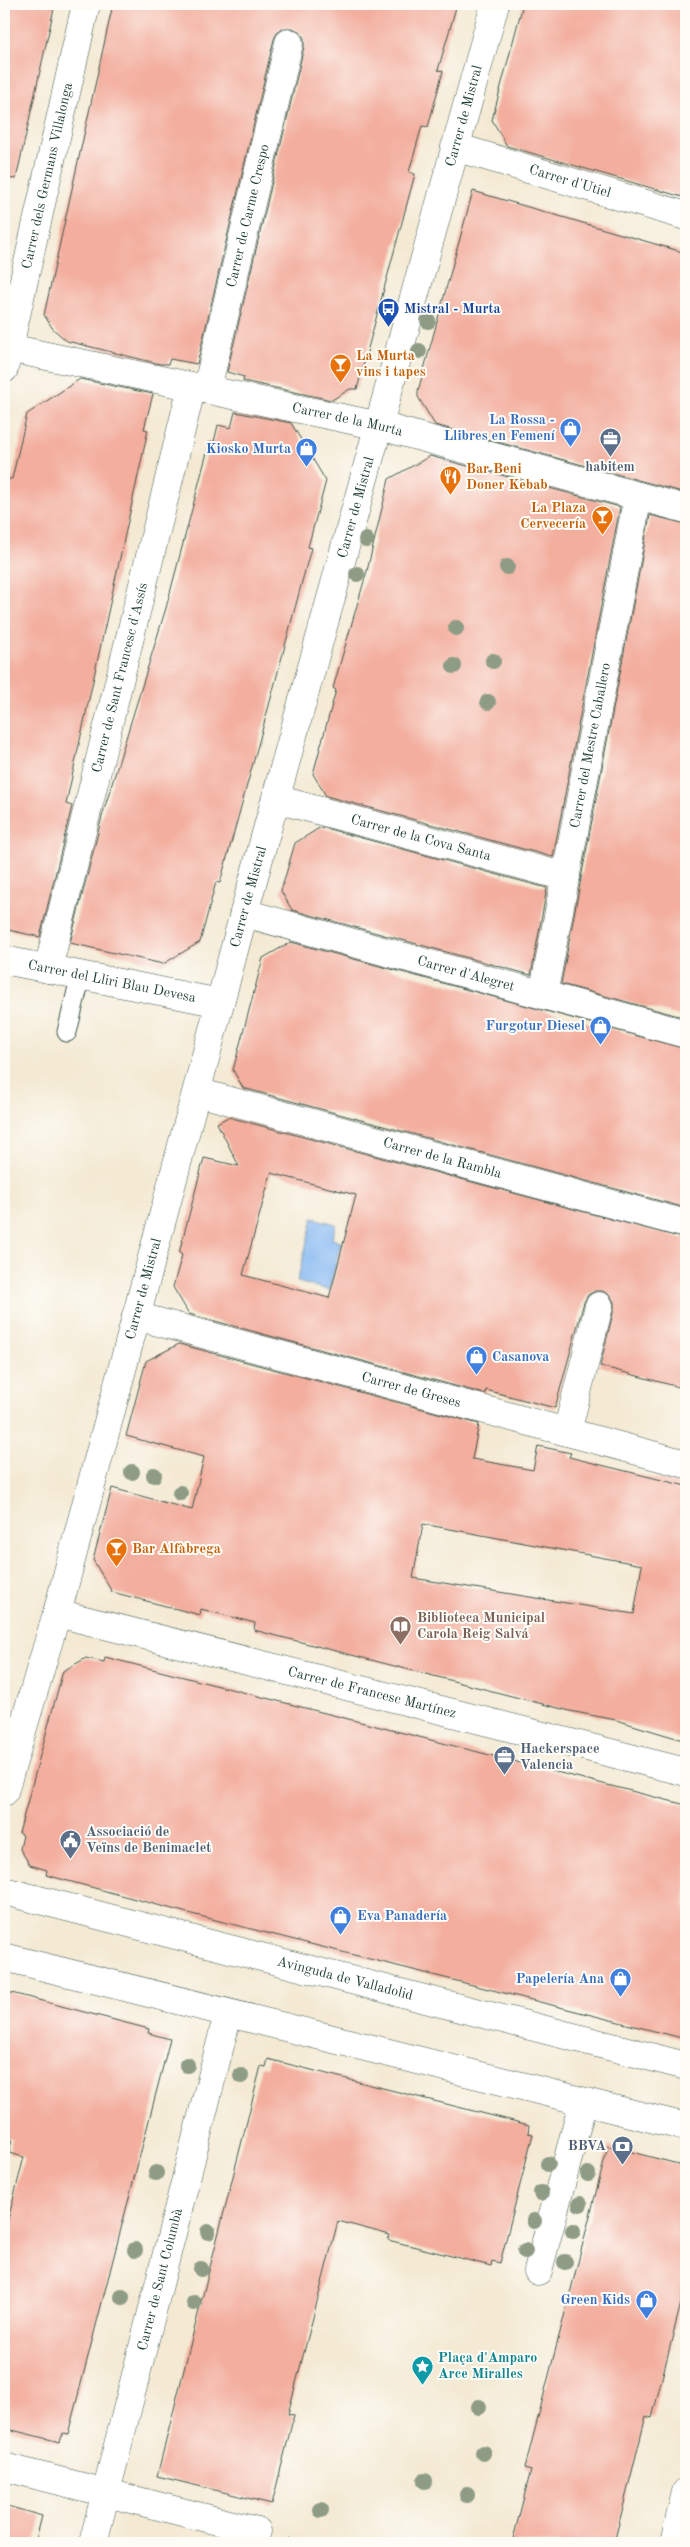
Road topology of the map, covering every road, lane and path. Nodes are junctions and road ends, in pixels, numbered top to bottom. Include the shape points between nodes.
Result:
1 (86, 4) edge
2 (495, 4) edge
3 (289, 43) dead end
4 (455, 147) junction
5 (686, 216) edge
6 (5, 355) edge
7 (200, 388) junction
8 (380, 426) junction
9 (638, 496) junction
10 (686, 509) edge
11 (276, 799) junction
12 (566, 877) junction
13 (244, 913) junction
14 (4, 960) edge
15 (48, 969) junction
16 (81, 975) junction
17 (543, 995) junction
18 (220, 1003) junction
19 (67, 1032) dead end
20 (686, 1034) edge
21 (197, 1092) junction
22 (686, 1224) edge
23 (599, 1306) dead end
24 (136, 1316) junction
25 (567, 1432) junction
26 (686, 1464) edge
27 (57, 1613) junction
28 (686, 1772) edge
29 (4, 1792) edge
30 (4, 1891) edge
31 (4, 1957) edge
32 (228, 2014) junction
33 (686, 2066) edge
34 (583, 2102) junction
35 (686, 2127) edge
36 (538, 2271) dead end
37 (4, 2467) edge
38 (106, 2492) junction
39 (686, 2492) edge
40 (257, 2531) dead end
41 (93, 2543) edge
42 (674, 2543) edge

1 - 6 street, Carrer dels Germans Villalonga
2 - 4 street, Carrer de Mistral
3 - 7 street, Carrer de Carme Crespo
4 - 5 street, Carrer d'Utiel
4 - 8 street, Carrer de Mistral
6 - 7 street, Carrer de la Murta
7 - 8 street, Carrer de la Murta
7 - 15 street, Carrer de Sant Francesc d'Assís
8 - 9 street, Carrer de la Murta
8 - 11 street, Carrer de Mistral
9 - 10 street, Carrer de la Murta
9 - 12 street, Carrer del Mestre Caballero
11 - 12 street, Carrer de la Cova Santa
11 - 13 street, Carrer de Mistral
12 - 17 street, Carrer del Mestre Caballero
13 - 17 street, Carrer d'Alegret
13 - 18 street, Carrer de Mistral
14 - 15 street, Carrer del Lliri Blau Devesa
15 - 16 street, Carrer del Lliri Blau Devesa
16 - 18 street, Carrer del Lliri Blau Devesa
16 - 19 lane
17 - 20 street, Carrer d'Alegret
18 - 21 street, Carrer de Mistral
21 - 22 street, Carrer de la Rambla
21 - 24 street, Carrer de Mistral
23 - 25 street
24 - 25 street, Carrer de Greses
24 - 27 street, Carrer de Mistral
25 - 26 street, Carrer de Greses
27 - 28 street, Carrer de Francesc Martínez
27 - 29 street, Carrer de Mistral
30 - 33 street, Avinguda de Valladolid
31 - 32 street
32 - 34 street
32 - 38 street, Carrer de Sant Columbà
34 - 35 street
34 - 36 street
37 - 38 street
38 - 40 street
38 - 41 street, Carrer de Sant Columbà
39 - 42 street

